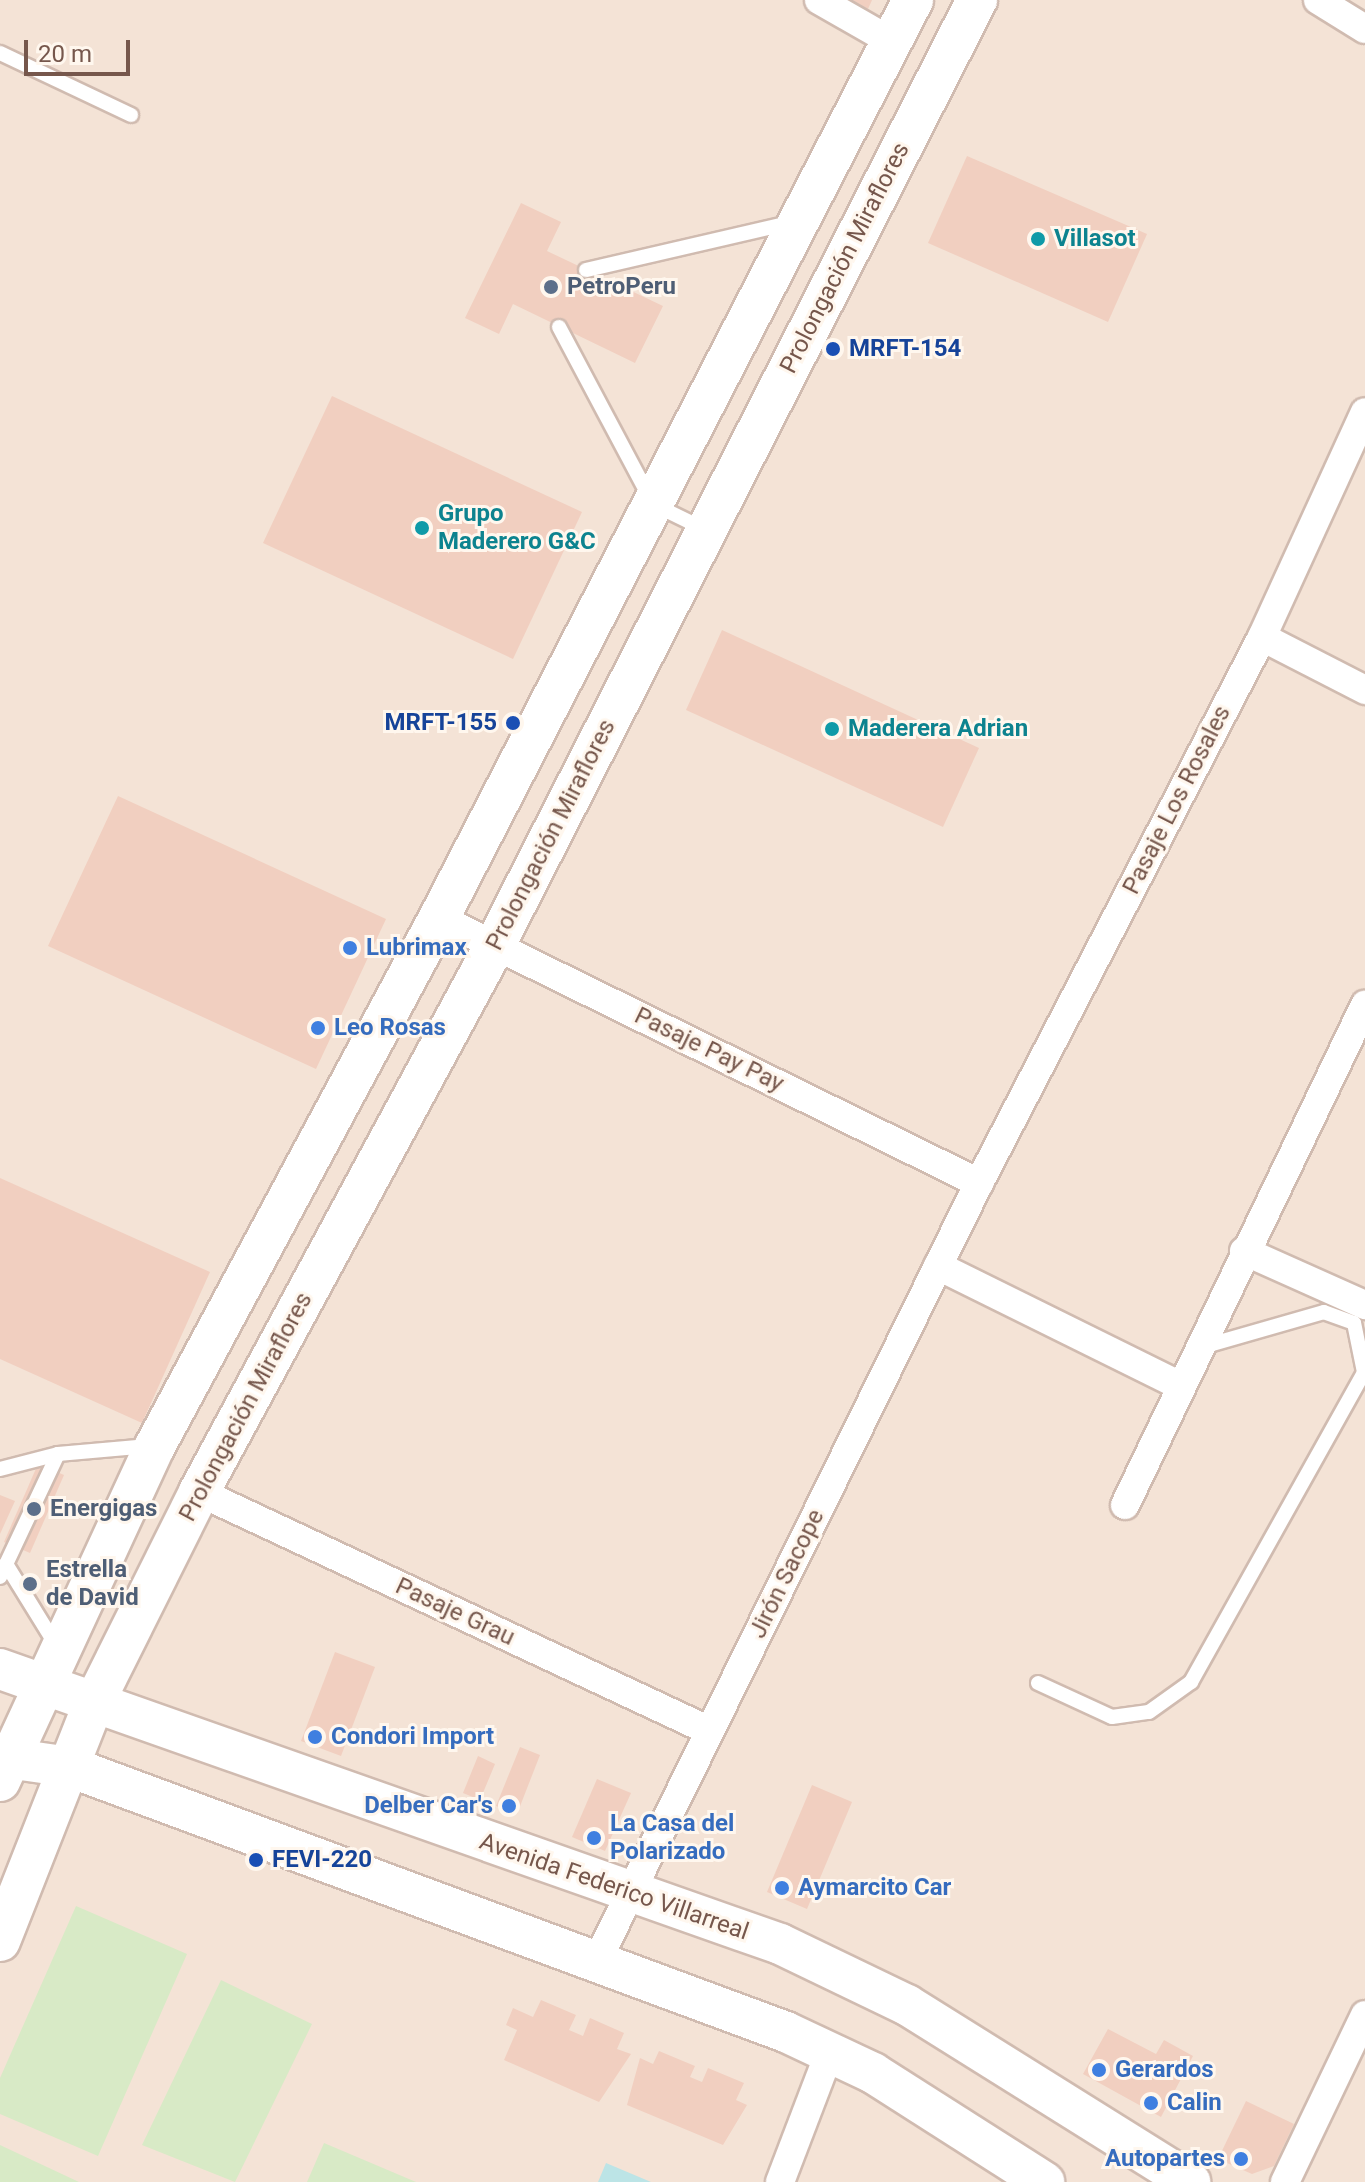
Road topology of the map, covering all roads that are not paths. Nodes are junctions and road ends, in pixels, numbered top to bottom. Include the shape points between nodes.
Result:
1 (819, 0) edge
2 (913, 0) edge
3 (977, 0) edge
4 (1318, 0) edge
5 (1365, 29) edge
6 (891, 41) junction
7 (0, 53) edge
8 (131, 115) dead end
9 (799, 221) junction
10 (586, 270) dead end
11 (559, 327) dead end
12 (1365, 412) edge
13 (653, 504) junction
14 (706, 530) junction
15 (1262, 637) junction
16 (1365, 690) edge
17 (439, 918) junction
18 (495, 945) junction
19 (1363, 1004) edge
20 (979, 1183) junction
21 (1244, 1251) junction
22 (938, 1266) junction
23 (1365, 1305) edge
24 (1199, 1348) junction
25 (1181, 1386) junction
26 (155, 1446) junction
27 (58, 1454) junction
28 (0, 1469) edge
29 (199, 1492) junction
30 (1125, 1505) dead end
31 (3, 1570) edge
32 (62, 1654) junction
33 (0, 1669) edge
34 (1038, 1683) dead end
35 (45, 1690) junction
36 (92, 1707) junction
37 (710, 1731) junction
38 (3, 1766) edge
39 (70, 1767) junction
40 (630, 1893) junction
41 (0, 1941) edge
42 (595, 1965) junction
43 (1365, 2015) edge
44 (830, 2051) junction
45 (780, 2182) edge
46 (1044, 2182) edge
47 (1190, 2182) edge
48 (1285, 2182) edge

1 - 6 street
2 - 6 main road
3 - 14 main road, Prolongación Miraflores
4 - 5 street
6 - 9 main road
7 - 8 lane
9 - 10 lane
9 - 13 main road
11 - 13 lane
12 - 15 street, Pasaje Los Rosales
13 - 14 lane
13 - 17 main road
14 - 18 main road, Prolongación Miraflores
15 - 16 street
15 - 20 street, Pasaje Los Rosales
17 - 18 street, Pasaje Pay Pay
17 - 26 main road
18 - 20 street, Pasaje Pay Pay
18 - 29 main road, Prolongación Miraflores
19 - 21 street
20 - 22 street, Jirón Sacope
21 - 23 street
21 - 24 street
22 - 25 street
22 - 37 street, Jirón Sacope
24 - 25 street
24 - 34 lane via 1324,1312 1354,1323 1364,1372 1191,1682 1149,1712 1112,1717
25 - 30 street
26 - 27 lane
26 - 32 main road
27 - 28 lane
27 - 31 lane
29 - 36 main road, Prolongación Miraflores
29 - 37 street, Pasaje Grau
31 - 32 lane
32 - 35 main road
33 - 35 main road, Avenida Federico Villarreal
35 - 36 main road, Avenida Federico Villarreal
35 - 38 main road
36 - 39 main road, Prolongación Miraflores
36 - 40 main road, Avenida Federico Villarreal
37 - 40 street, Jirón Sacope
38 - 39 main road
39 - 41 main road, Prolongación Miraflores
39 - 42 main road
40 - 42 street, Jirón Sacope
40 - 47 main road, Avenida Federico Villarreal via 852,1976
42 - 44 main road
43 - 48 street
44 - 45 street
44 - 46 main road

